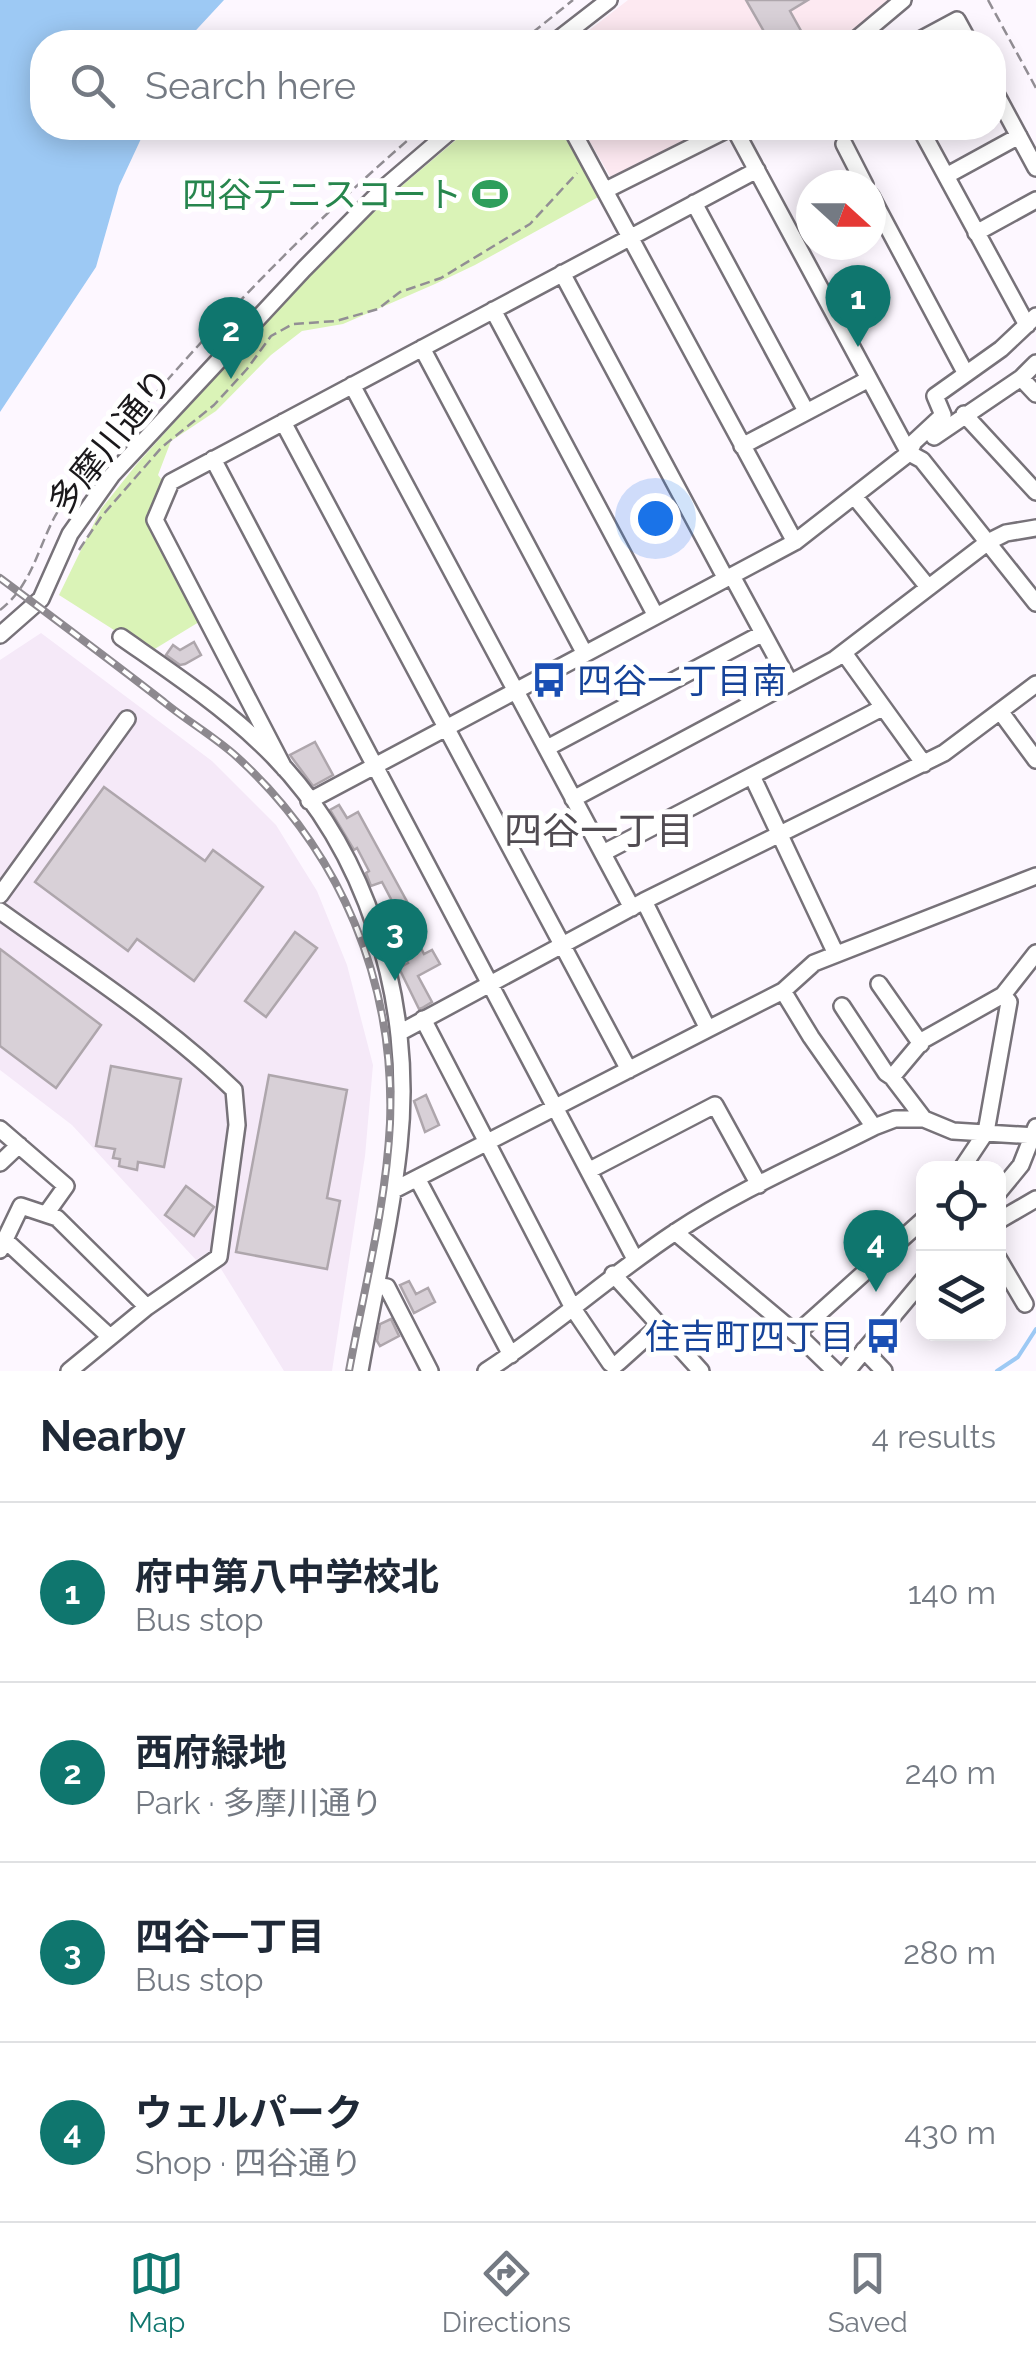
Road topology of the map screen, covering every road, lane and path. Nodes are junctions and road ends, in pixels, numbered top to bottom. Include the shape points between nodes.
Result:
1 (573, 0) edge
2 (609, 0) edge
3 (903, 0) edge
4 (988, 0) edge
5 (536, 30) edge
6 (570, 30) edge
7 (876, 30) edge
8 (938, 30) edge
9 (962, 30) edge
10 (1004, 30) edge
11 (1006, 33) edge
12 (1036, 88) edge
13 (1006, 113) edge
14 (1018, 136) junction
15 (408, 140) edge
16 (440, 140) edge
17 (578, 140) edge
18 (708, 140) edge
19 (739, 140) edge
20 (926, 140) edge
21 (844, 144) dead end
22 (589, 160) junction
23 (1036, 168) edge
24 (757, 170) junction
25 (858, 170) edge
26 (946, 176) junction
27 (606, 190) junction
28 (1036, 200) edge
29 (694, 203) junction
30 (886, 224) edge
31 (976, 232) junction
32 (629, 238) junction
33 (562, 273) junction
34 (493, 310) junction
35 (1031, 321) edge
36 (422, 348) junction
37 (1036, 364) edge
38 (966, 374) junction
39 (1021, 378) junction
40 (869, 380) junction
41 (352, 385) junction
42 (1036, 394) edge
43 (806, 411) junction
44 (964, 414) junction
45 (283, 422) junction
46 (742, 446) junction
47 (911, 453) junction
48 (213, 459) junction
49 (1036, 492) edge
50 (854, 496) junction
51 (1036, 528) edge
52 (795, 542) junction
53 (988, 542) junction
54 (63, 552) junction
55 (729, 578) junction
56 (928, 587) junction
57 (1036, 603) edge
58 (0, 610) edge
59 (656, 616) junction
60 (762, 634) junction
61 (0, 635) edge
62 (121, 636) dead end
63 (844, 653) junction
64 (585, 654) junction
65 (790, 684) junction
66 (1036, 684) edge
67 (516, 691) junction
68 (882, 708) junction
69 (1000, 711) junction
70 (127, 719) dead end
71 (446, 728) junction
72 (547, 748) junction
73 (1036, 760) edge
74 (924, 764) junction
75 (376, 765) junction
76 (284, 768) junction
77 (752, 776) junction
78 (573, 799) junction
79 (308, 800) junction
80 (780, 834) junction
81 (603, 853) junction
82 (1036, 876) edge
83 (0, 894) edge
84 (638, 904) junction
85 (0, 911) edge
86 (561, 946) junction
87 (836, 954) junction
88 (1036, 954) edge
89 (492, 982) junction
90 (879, 984) dead end
91 (783, 991) junction
92 (1003, 995) junction
93 (842, 1006) dead end
94 (423, 1020) junction
95 (708, 1028) junction
96 (399, 1032) junction
97 (920, 1044) junction
98 (629, 1070) junction
99 (892, 1077) junction
100 (557, 1108) junction
101 (924, 1119) junction
102 (874, 1127) junction
103 (0, 1129) edge
104 (986, 1132) junction
105 (1035, 1132) edge
106 (488, 1144) junction
107 (20, 1145) junction
108 (967, 1161) edge
109 (0, 1163) edge
110 (590, 1170) junction
111 (418, 1180) junction
112 (1006, 1183) edge
113 (759, 1186) junction
114 (392, 1192) junction
115 (1036, 1199) edge
116 (46, 1214) junction
117 (1006, 1216) edge
118 (916, 1226) edge
119 (675, 1232) junction
120 (2, 1245) edge
121 (635, 1260) junction
122 (1006, 1272) edge
123 (613, 1274) junction
124 (375, 1285) junction
125 (916, 1288) edge
126 (1025, 1304) dead end
127 (147, 1308) junction
128 (574, 1310) junction
129 (659, 1326) junction
130 (796, 1334) junction
131 (110, 1337) junction
132 (864, 1350) junction
133 (511, 1355) junction
134 (623, 1366) edge
135 (488, 1370) edge
136 (68, 1371) edge
137 (360, 1371) edge
138 (430, 1371) edge
139 (701, 1371) edge
140 (834, 1371) edge
141 (847, 1371) edge
142 (884, 1371) edge

1 - 5 path
2 - 6 street
3 - 7 street
4 - 10 path
8 - 9 street via 957,20
11 - 12 path
13 - 14 street
14 - 23 street
14 - 26 street
15 - 58 path via 246,297 105,453 58,510 22,587
16 - 54 street, 多摩川通り via 385,187 216,362 92,500
17 - 22 street
18 - 27 street
19 - 24 street
20 - 26 street
21 - 25 street
22 - 27 street
22 - 54 path via 530,224 440,278 400,292 378,309 293,324 271,336 214,405 162,446 80,550
24 - 29 street
24 - 40 street
26 - 31 street
27 - 32 street
28 - 31 street
29 - 32 street
29 - 43 street
30 - 38 street
31 - 35 street
32 - 33 street
32 - 46 street
33 - 34 street
33 - 55 street
34 - 36 street
34 - 59 street
35 - 38 street
36 - 41 street
36 - 64 street
37 - 39 street
38 - 47 street via 935,396 943,416
39 - 42 street
39 - 44 street
40 - 43 street
40 - 47 street
41 - 45 street
41 - 67 street
43 - 46 street
44 - 47 street
44 - 49 street
45 - 48 street
45 - 71 street
46 - 52 street
47 - 50 street
47 - 53 street
48 - 75 street
48 - 76 street via 171,482 155,520
50 - 52 street
50 - 56 street
51 - 53 street
52 - 55 street
53 - 56 street
53 - 57 street
54 - 61 street, 多摩川通り via 41,599
55 - 59 street
55 - 60 street
56 - 63 street
59 - 64 street
60 - 65 street
60 - 72 street
62 - 76 street
63 - 65 street
63 - 68 street
64 - 67 street
65 - 78 street
66 - 69 street
67 - 71 street
67 - 72 street
68 - 74 street
68 - 77 street
69 - 73 street
69 - 74 street
70 - 83 street
71 - 75 street
71 - 86 street
72 - 78 street
74 - 80 street
75 - 79 street
75 - 89 street
76 - 79 street
77 - 80 street
77 - 81 street
78 - 81 street
79 - 96 street via 367,904
80 - 84 street
80 - 87 street
81 - 84 street
82 - 87 street
84 - 86 street
84 - 95 street
85 - 127 street via 234,1090 237,1125 219,1258
86 - 89 street
86 - 98 street
87 - 91 street via 814,962
88 - 92 street
89 - 94 street
89 - 100 street
90 - 97 street
91 - 95 street
91 - 102 street
92 - 97 street
92 - 104 street via 1009,1002
93 - 99 street
94 - 96 street
94 - 106 street
95 - 98 street
96 - 114 street via 401,1105
97 - 99 street
98 - 100 street
99 - 101 street
100 - 106 street
100 - 110 street
101 - 102 street
101 - 104 street via 953,1131
102 - 113 street
103 - 107 street
104 - 105 street
104 - 108 street
105 - 112 street
106 - 111 street
106 - 128 street
107 - 109 street
107 - 116 street via 66,1186
110 - 113 street via 715,1105
110 - 121 street
111 - 114 street
111 - 133 street
113 - 119 street
114 - 124 street
115 - 117 street
116 - 120 street via 21,1206
116 - 127 street
118 - 130 street
119 - 121 street
119 - 130 street
120 - 131 street
121 - 123 street
122 - 126 street
123 - 128 street
123 - 129 street
124 - 137 street
124 - 138 street via 387,1288
125 - 132 street
127 - 131 street
128 - 133 street
128 - 134 street via 610,1363
129 - 134 street
129 - 139 street
130 - 140 street
131 - 136 street
132 - 141 street
132 - 142 street
133 - 135 street

